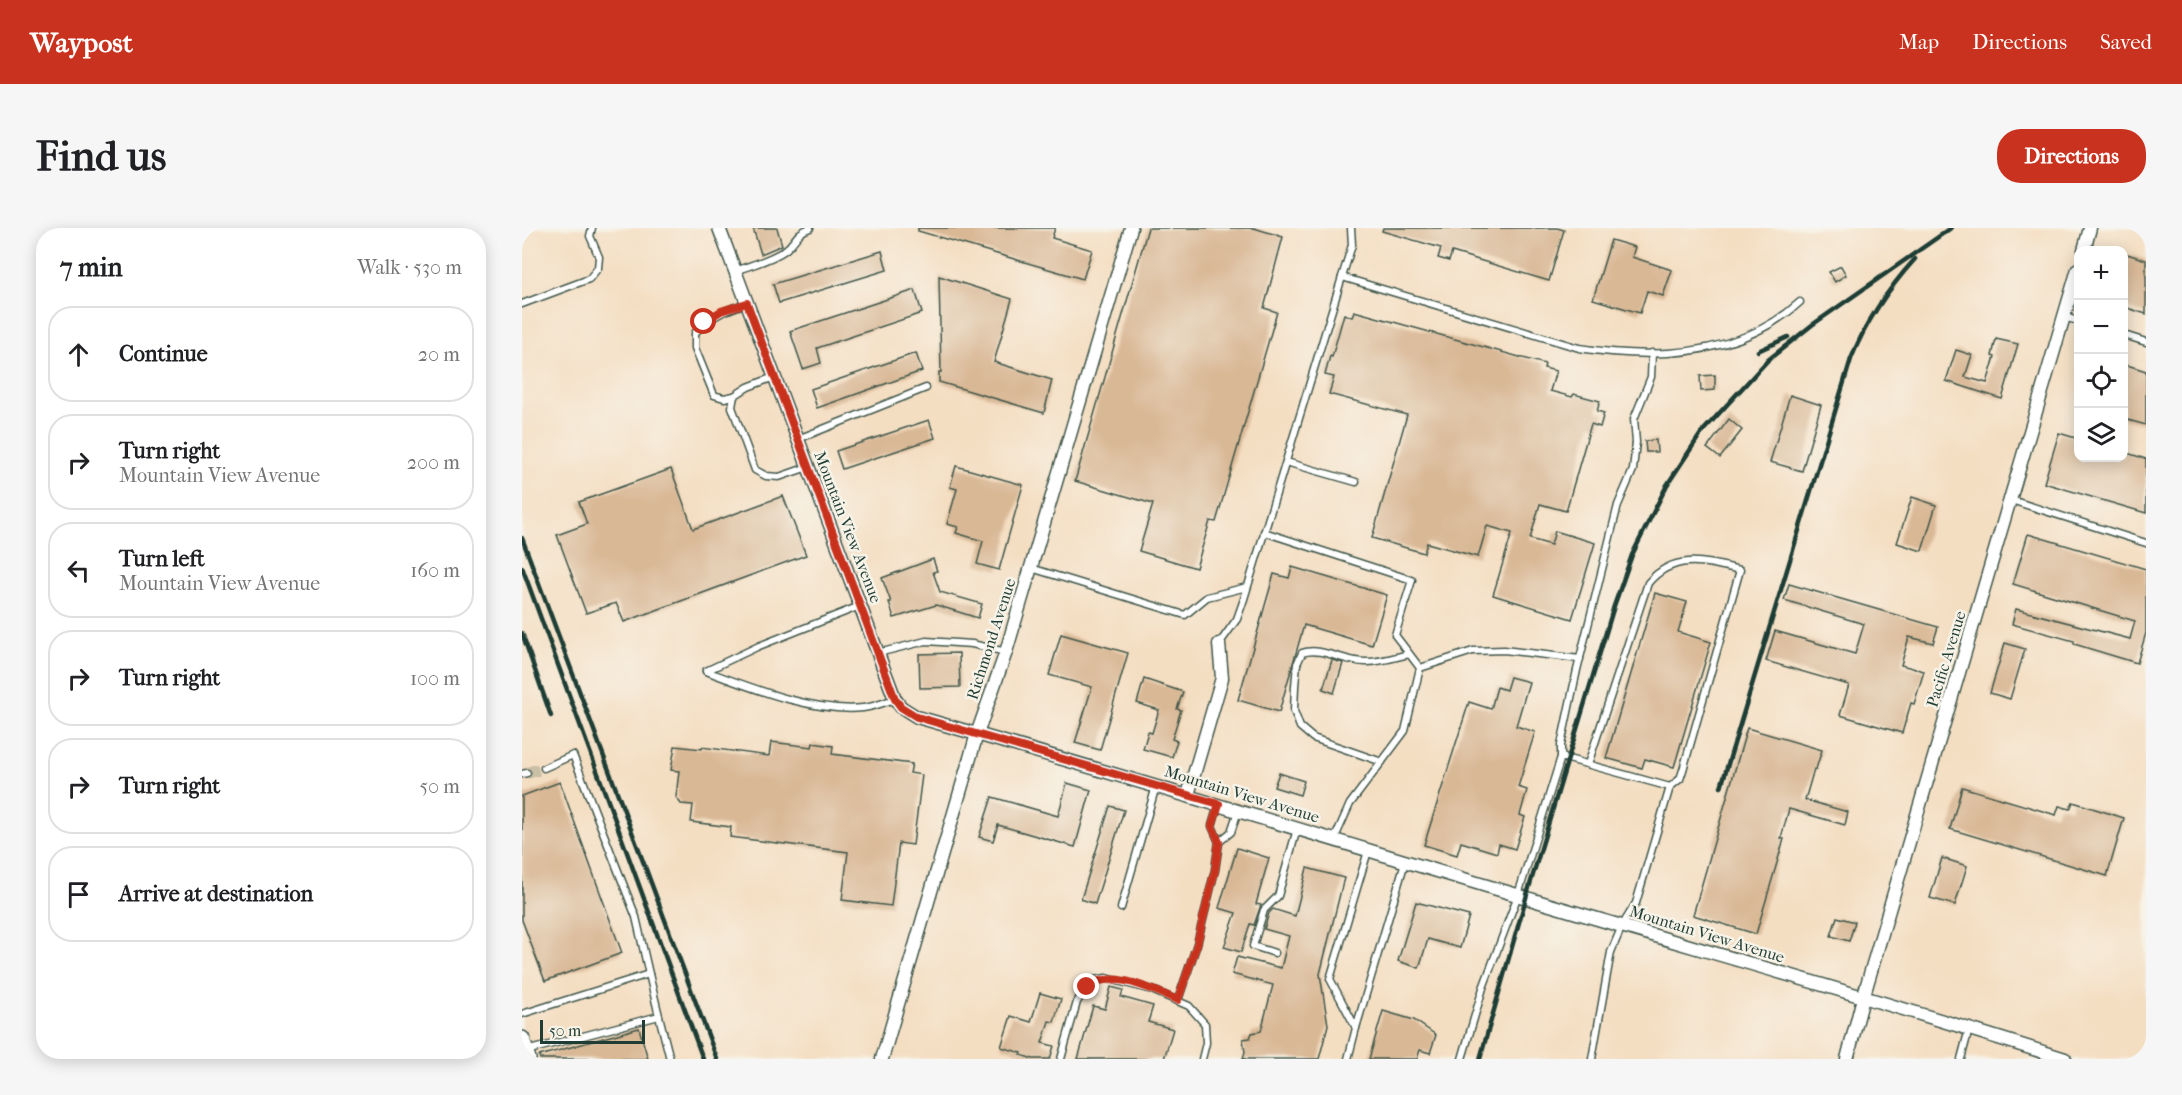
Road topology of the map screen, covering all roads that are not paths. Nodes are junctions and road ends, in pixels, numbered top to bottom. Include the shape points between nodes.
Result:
1 (592, 228) edge
2 (719, 228) edge
3 (810, 228) edge
4 (1131, 228) edge
5 (1351, 228) edge
6 (2090, 228) edge
7 (2085, 246) edge
8 (735, 271) junction
9 (1342, 277) junction
10 (2074, 284) edge
11 (1800, 302) dead end
12 (747, 303) junction
13 (522, 304) edge
14 (2064, 317) junction
15 (2074, 320) edge
16 (2128, 336) edge
17 (2146, 342) edge
18 (1652, 353) junction
19 (774, 377) junction
20 (926, 388) dead end
21 (735, 396) junction
22 (797, 439) junction
23 (1286, 462) junction
24 (808, 467) junction
25 (1356, 482) dead end
26 (2011, 500) junction
27 (1264, 532) junction
28 (2146, 543) edge
29 (1030, 568) junction
30 (1247, 587) junction
31 (860, 606) junction
32 (1219, 644) joint
33 (1006, 652) junction
34 (877, 653) junction
35 (1409, 654) junction
36 (1580, 659) junction
37 (1419, 668) junction
38 (895, 699) junction
39 (977, 734) junction
40 (1561, 757) junction
41 (1382, 762) junction
42 (1588, 764) junction
43 (544, 768) tunnel mouth
44 (1156, 785) junction
45 (1670, 787) junction
46 (1188, 795) junction
47 (1219, 804) junction
48 (1238, 810) junction
49 (1297, 828) junction
50 (1334, 840) junction
51 (1219, 842) junction
52 (1368, 851) junction
53 (1405, 862) junction
54 (1518, 895) junction
55 (1121, 908) dead end
56 (1622, 926) junction
57 (1275, 953) dead end
58 (649, 974) junction
59 (1863, 998) junction
60 (1178, 1000) junction
61 (522, 1014) edge
62 (659, 1016) junction
63 (1356, 1028) junction
64 (1970, 1028) junction
65 (525, 1050) edge
66 (670, 1059) edge
67 (882, 1059) edge
68 (1061, 1059) edge
69 (1202, 1059) edge
70 (1348, 1059) edge
71 (1462, 1059) edge
72 (1592, 1059) edge
73 (1847, 1059) edge
74 (1961, 1059) edge
75 (2065, 1059) edge

1 - 13 lane via 590,236 599,257 598,268 589,279
2 - 8 street, Mountain View Avenue
3 - 8 lane via 801,231 787,249
4 - 29 street, Richmond Avenue
5 - 9 lane via 1352,245
6 - 7 street
8 - 12 street, Mountain View Avenue
9 - 18 lane via 1579,348 1617,354
9 - 23 lane
10 - 14 street, Pacific Avenue
11 - 18 lane via 1765,330 1741,339 1693,351
12 - 19 street, Mountain View Avenue
12 - 21 lane via 721,311 695,333 694,348 714,395
14 - 15 lane
14 - 26 street, Pacific Avenue
16 - 17 lane
18 - 36 lane via 1651,377 1634,419 1633,470 1618,506
19 - 21 lane
19 - 22 street, Mountain View Avenue
20 - 22 lane
21 - 24 lane via 732,407 755,470 779,477
22 - 24 street, Mountain View Avenue
23 - 25 lane
23 - 27 lane
24 - 31 street, Mountain View Avenue
26 - 28 lane
26 - 59 street, Pacific Avenue
27 - 30 lane
27 - 35 lane via 1412,580 1395,635
29 - 30 lane via 1185,615 1207,597
29 - 33 street, Richmond Avenue
30 - 32 lane via 1237,619
31 - 34 street, Mountain View Avenue
31 - 38 lane via 706,671 768,694 838,709 866,708
32 - 46 street via 1222,678
33 - 34 lane via 972,644 926,641
33 - 39 street, Richmond Avenue
34 - 38 street, Mountain View Avenue
35 - 37 lane
35 - 41 lane via 1367,662 1312,650 1302,654 1297,664 1294,711 1300,727 1313,738
36 - 37 lane via 1504,650 1473,651
36 - 40 lane
37 - 41 lane via 1405,731
38 - 39 street, Mountain View Avenue via 917,717
39 - 44 street, Mountain View Avenue
39 - 67 street, Richmond Avenue
40 - 42 lane
40 - 54 lane
41 - 50 lane via 1350,804
42 - 45 lane
42 - 45 lane via 1648,583 1657,572 1700,560 1740,570 1683,770 1680,779
43 - 58 lane via 573,756 636,917
44 - 46 street, Mountain View Avenue
44 - 55 lane
45 - 56 lane via 1636,903
46 - 47 street, Mountain View Avenue
47 - 48 street, Mountain View Avenue
47 - 51 lane via 1212,826
48 - 49 street, Mountain View Avenue
48 - 51 lane via 1231,832
49 - 50 street, Mountain View Avenue
49 - 57 lane via 1278,896 1264,910 1253,946
50 - 52 street, Mountain View Avenue
51 - 60 lane via 1197,944
52 - 53 street, Mountain View Avenue
52 - 63 lane via 1330,979
53 - 54 street, Mountain View Avenue
53 - 63 lane
54 - 56 street, Mountain View Avenue
54 - 71 lane via 1483,988
56 - 59 street, Mountain View Avenue
56 - 72 lane via 1611,952
58 - 61 lane
58 - 62 lane
59 - 64 street, Mountain View Avenue
59 - 73 street, Pacific Avenue
60 - 68 lane via 1124,981 1095,980 1077,1002
60 - 69 lane via 1205,1024
62 - 65 lane
62 - 66 lane
63 - 70 lane
64 - 74 lane
64 - 75 street, Mountain View Avenue

